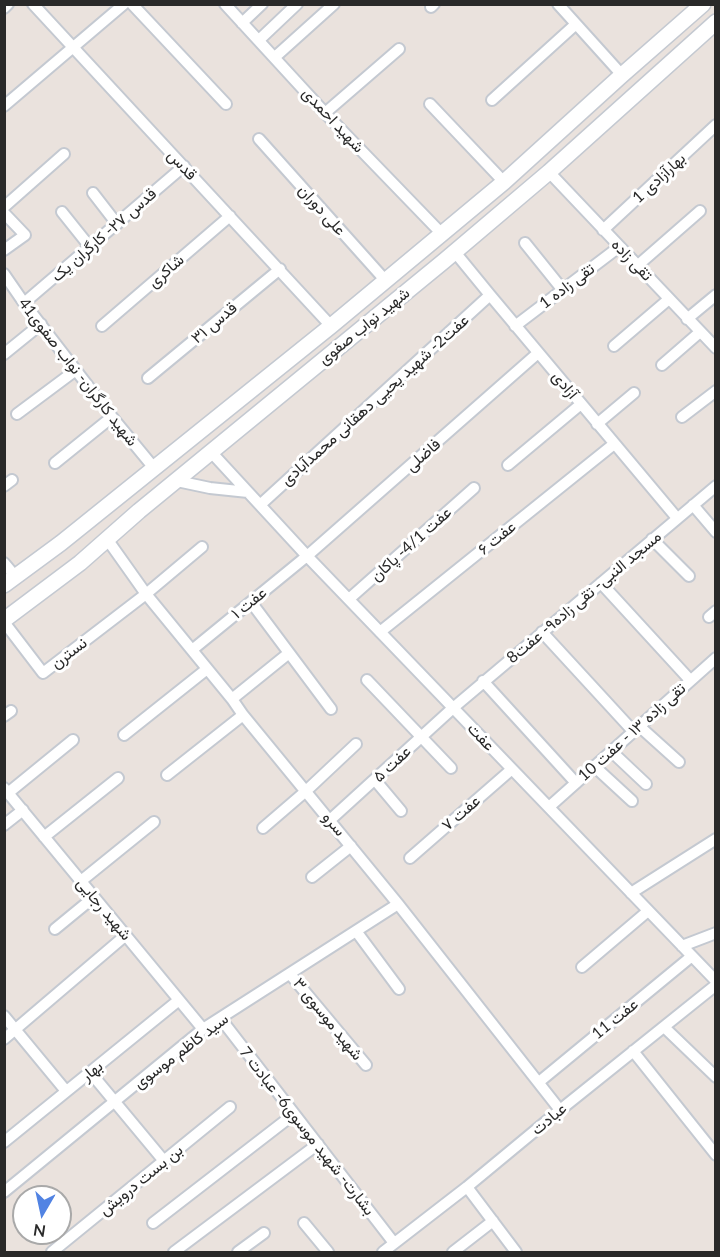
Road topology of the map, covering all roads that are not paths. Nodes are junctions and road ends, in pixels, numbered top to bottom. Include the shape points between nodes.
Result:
1 (8, 4) edge
2 (33, 4) edge
3 (124, 4) edge
4 (132, 4) edge
5 (225, 4) edge
6 (262, 4) edge
7 (297, 4) edge
8 (334, 4) edge
9 (558, 4) edge
10 (703, 4) edge
11 (4, 8) edge
12 (716, 22) edge
13 (242, 23) junction
14 (576, 24) junction
15 (259, 40) junction
16 (74, 48) junction
17 (399, 49) dead end
18 (274, 57) junction
19 (622, 75) junction
20 (492, 100) dead end
21 (430, 104) dead end
22 (226, 105) dead end
23 (4, 106) edge
24 (325, 113) junction
25 (716, 125) edge
26 (259, 140) dead end
27 (64, 154) dead end
28 (184, 166) junction
29 (549, 172) junction
30 (504, 182) junction
31 (93, 193) dead end
32 (4, 207) edge
33 (700, 211) dead end
34 (62, 212) dead end
35 (4, 213) edge
36 (230, 216) junction
37 (117, 224) junction
38 (603, 230) junction
39 (442, 234) junction
40 (525, 243) dead end
41 (90, 247) junction
42 (619, 247) junction
43 (4, 250) edge
44 (454, 251) junction
45 (637, 266) junction
46 (280, 269) junction
47 (385, 280) junction
48 (6, 282) edge
49 (562, 289) junction
50 (490, 295) junction
51 (716, 295) edge
52 (669, 299) junction
53 (24, 303) junction
54 (687, 319) junction
55 (41, 324) junction
56 (102, 326) dead end
57 (331, 326) junction
58 (515, 326) junction
59 (700, 332) junction
60 (614, 346) dead end
61 (716, 348) edge
62 (538, 353) junction
63 (4, 354) edge
64 (662, 365) dead end
65 (76, 370) junction
66 (148, 378) dead end
67 (716, 391) edge
68 (634, 393) dead end
69 (580, 404) junction
70 (17, 414) dead end
71 (112, 417) junction
72 (682, 417) dead end
73 (597, 423) junction
74 (614, 444) junction
75 (212, 453) junction
76 (55, 463) dead end
77 (508, 465) dead end
78 (154, 468) junction
79 (177, 481) junction
80 (716, 486) edge
81 (474, 488) dead end
82 (248, 492) junction
83 (260, 505) junction
84 (693, 505) junction
85 (677, 518) junction
86 (716, 532) edge
87 (107, 539) junction
88 (652, 539) junction
89 (61, 543) junction
90 (202, 547) dead end
91 (308, 556) junction
92 (37, 561) junction
93 (4, 563) edge
94 (80, 563) junction
95 (688, 576) dead end
96 (10, 581) edge
97 (601, 583) junction
98 (51, 585) junction
99 (146, 594) junction
100 (349, 599) junction
101 (251, 602) junction
102 (4, 621) edge
103 (380, 632) junction
104 (542, 632) junction
105 (192, 650) junction
106 (289, 653) junction
107 (715, 660) edge
108 (207, 669) junction
109 (367, 680) dead end
110 (690, 680) junction
111 (483, 681) junction
112 (232, 699) junction
113 (453, 708) junction
114 (331, 709) dead end
115 (243, 715) junction
116 (636, 729) junction
117 (124, 735) dead end
118 (421, 736) junction
119 (73, 740) dead end
120 (356, 744) dead end
121 (611, 751) junction
122 (679, 762) dead end
123 (594, 766) junction
124 (451, 768) dead end
125 (512, 769) junction
126 (167, 775) dead end
127 (118, 777) dead end
128 (375, 780) junction
129 (576, 783) junction
130 (646, 784) dead end
131 (6, 791) edge
132 (306, 791) junction
133 (632, 801) dead end
134 (549, 807) junction
135 (23, 810) junction
136 (401, 811) dead end
137 (330, 820) junction
138 (154, 822) dead end
139 (4, 825) edge
140 (263, 828) dead end
141 (44, 837) junction
142 (716, 839) edge
143 (351, 846) junction
144 (410, 858) dead end
145 (312, 877) dead end
146 (81, 881) junction
147 (631, 893) junction
148 (94, 897) junction
149 (398, 903) junction
150 (648, 911) junction
151 (55, 929) dead end
152 (356, 931) junction
153 (716, 933) edge
154 (126, 935) junction
155 (682, 946) junction
156 (692, 956) junction
157 (582, 967) dead end
158 (290, 974) junction
159 (716, 981) edge
160 (716, 985) edge
161 (399, 989) dead end
162 (179, 1000) junction
163 (4, 1016) edge
164 (221, 1019) junction
165 (664, 1026) junction
166 (203, 1029) junction
167 (15, 1030) junction
168 (4, 1039) edge
169 (633, 1051) junction
170 (366, 1065) dead end
171 (90, 1072) junction
172 (716, 1077) edge
173 (539, 1082) junction
174 (66, 1091) junction
175 (115, 1102) junction
176 (230, 1107) dead end
177 (560, 1110) junction
178 (294, 1114) junction
179 (4, 1142) edge
180 (318, 1144) junction
181 (716, 1155) edge
182 (164, 1161) junction
183 (468, 1187) junction
184 (4, 1192) edge
185 (494, 1221) junction
186 (153, 1223) dead end
187 (304, 1223) dead end
188 (264, 1233) dead end
189 (394, 1244) junction
190 (52, 1252) edge
191 (174, 1252) edge
192 (238, 1252) edge
193 (328, 1252) edge
194 (383, 1252) edge
195 (453, 1252) edge
196 (516, 1252) edge

1 - 11 street
2 - 16 street, قدس
3 - 16 street
4 - 22 street
5 - 13 street, شهید احمدی
6 - 13 street
7 - 15 street
8 - 18 street
9 - 14 street
10 - 19 main road, شهید نواب صفوی
12 - 29 main road, شهید نواب صفوی
13 - 15 street, شهید احمدی
14 - 19 street
14 - 20 street
15 - 18 street, شهید احمدی
16 - 23 street
16 - 28 street, قدس
17 - 24 street
18 - 24 street, شهید احمدی
19 - 30 main road, شهید نواب صفوی
21 - 30 street
24 - 39 street, شهید احمدی
25 - 38 street, بهارآزادی 1
26 - 47 street, علی دوران
27 - 32 street
28 - 36 street, قدس
28 - 37 street, قدس ۲۷- کارگران یک
29 - 38 street, تقی زاده
29 - 44 main road, شهید نواب صفوی
30 - 39 main road, شهید نواب صفوی
31 - 37 street
33 - 45 street
34 - 41 street
35 - 43 street via 25,236
36 - 46 street, قدس
36 - 56 street, شاکری
37 - 41 street, قدس ۲۷- کارگران یک
38 - 42 street, تقی زاده
39 - 47 main road, شهید نواب صفوی
40 - 49 street
41 - 53 street, قدس ۲۷- کارگران یک
42 - 45 street, تقی زاده
42 - 49 street, تقی زاده 1
44 - 50 street, آزادی
44 - 75 main road, شهید نواب صفوی
45 - 52 street, تقی زاده
46 - 57 street, قدس
46 - 66 street, قدس ۳۱
47 - 57 main road, شهید نواب صفوی
48 - 53 street, شهید کارگران- نواب صفوی41
49 - 58 street, تقی زاده 1
50 - 58 street, آزادی
50 - 83 street, عفت2- شهید یحیی دهقانی محمدآبادی
51 - 54 street
52 - 54 street, تقی زاده
52 - 60 street
53 - 55 street, شهید کارگران- نواب صفوی41
54 - 59 street, تقی زاده
55 - 63 street
55 - 65 street, شهید کارگران- نواب صفوی41
57 - 78 main road, شهید نواب صفوی
58 - 62 street, آزادی
59 - 61 street, تقی زاده
59 - 64 street
62 - 69 street, آزادی
62 - 91 street, فاضلی
65 - 70 street
65 - 71 street, شهید کارگران- نواب صفوی41
67 - 72 street
68 - 73 street
69 - 73 street, آزادی
69 - 77 street
71 - 76 street
71 - 78 street, شهید کارگران- نواب صفوی41
73 - 74 street, آزادی
74 - 85 street, آزادی
74 - 103 street, عفت ۶
75 - 79 main road, شهید نواب صفوی
75 - 82 street, عفت
78 - 89 main road, شهید نواب صفوی
79 - 82 street
79 - 87 main road, شهید نواب صفوی
80 - 84 street, مسجد النبی- تقی زاده۹- عفت8
81 - 100 street, عفت 4/1- پاکان
82 - 83 street, عفت
83 - 91 street, عفت
84 - 85 street, مسجد النبی- تقی زاده۹- عفت8
84 - 86 street
85 - 88 street, مسجد النبی- تقی زاده۹- عفت8
87 - 94 main road, شهید نواب صفوی
87 - 99 street, سرو
88 - 95 street
88 - 97 street, مسجد النبی- تقی زاده۹- عفت8
89 - 92 main road, شهید نواب صفوی
89 - 94 main road via 61,553 68,561
90 - 99 street
91 - 100 street, عفت
91 - 101 street, عفت ۱
92 - 96 main road, شهید نواب صفوی
92 - 98 main road via 49,563 55,571
93 - 96 street
94 - 98 main road, شهید نواب صفوی
97 - 104 street, مسجد النبی- تقی زاده۹- عفت8
97 - 110 street
98 - 102 main road, شهید نواب صفوی
99 - 102 street, نسترن via 43,674
99 - 105 street, سرو
100 - 103 street, عفت
101 - 105 street, عفت ۱
101 - 106 street
103 - 113 street, عفت
104 - 111 street, مسجد النبی- تقی زاده۹- عفت8
104 - 116 street
105 - 108 street, سرو
106 - 112 street
106 - 114 street
107 - 110 street, تقی زاده ۱۳ - عفت 10
108 - 112 street, سرو
108 - 117 street
109 - 118 street
110 - 116 street, تقی زاده ۱۳ - عفت 10
111 - 113 street, مسجد النبی- تقی زاده۹- عفت8
111 - 129 street
112 - 115 street, سرو
113 - 118 street, عفت ۵
113 - 125 street, عفت
115 - 126 street
115 - 132 street, سرو
116 - 121 street, تقی زاده ۱۳ - عفت 10
116 - 122 street
118 - 124 street
118 - 128 street, عفت ۵
119 - 131 street
120 - 132 street
121 - 123 street, تقی زاده ۱۳ - عفت 10
121 - 130 street
123 - 129 street, تقی زاده ۱۳ - عفت 10
123 - 133 street
125 - 134 street, عفت
125 - 144 street, عفت ۷
127 - 141 street
128 - 136 street
128 - 137 street, عفت ۵
129 - 134 street, تقی زاده ۱۳ - عفت 10
131 - 135 street, شهید رجایی
132 - 137 street, سرو
132 - 140 street
134 - 147 street, عفت
135 - 139 street
135 - 141 street, شهید رجایی
137 - 143 street, سرو
138 - 146 street
141 - 146 street, شهید رجایی
142 - 147 street
143 - 145 street
143 - 149 street, سرو
146 - 148 street, شهید رجایی
147 - 150 street, عفت
148 - 151 street
148 - 154 street, شهید رجایی
149 - 152 street, سید کاظم موسوی
149 - 173 street, سرو
150 - 155 street, عفت
150 - 157 street
152 - 158 street, سید کاظم موسوی
152 - 161 street
153 - 155 street
154 - 162 street, شهید رجایی
154 - 167 street
155 - 156 street, عفت
156 - 159 street, عفت
156 - 173 street, عفت 11
158 - 164 street, سید کاظم موسوی
158 - 170 street, شهید موسوی ۳
160 - 165 street, عبادت
162 - 166 street, شهید رجایی
162 - 171 street, بهار
163 - 167 street
164 - 166 street, سید کاظم موسوی
164 - 178 street, بشارت- شهید موسوی6- عبادت 7
165 - 169 street, عبادت
165 - 172 street
166 - 175 street, سید کاظم موسوی
167 - 168 street
167 - 174 street
169 - 177 street, عبادت
169 - 181 street
171 - 174 street, بهار
171 - 175 street
173 - 177 street, سرو
174 - 179 street, بهار
175 - 182 street
175 - 184 street, سید کاظم موسوی
176 - 182 street, بن بست درویش
177 - 183 street, عبادت
178 - 180 street, بشارت- شهید موسوی6- عبادت 7
178 - 186 street
180 - 189 street, بشارت- شهید موسوی6- عبادت 7
180 - 191 street
182 - 190 street, بن بست درویش
183 - 185 street
183 - 189 street, عبادت
185 - 195 street
185 - 196 street
187 - 193 street
188 - 192 street
189 - 194 street, عبادت

